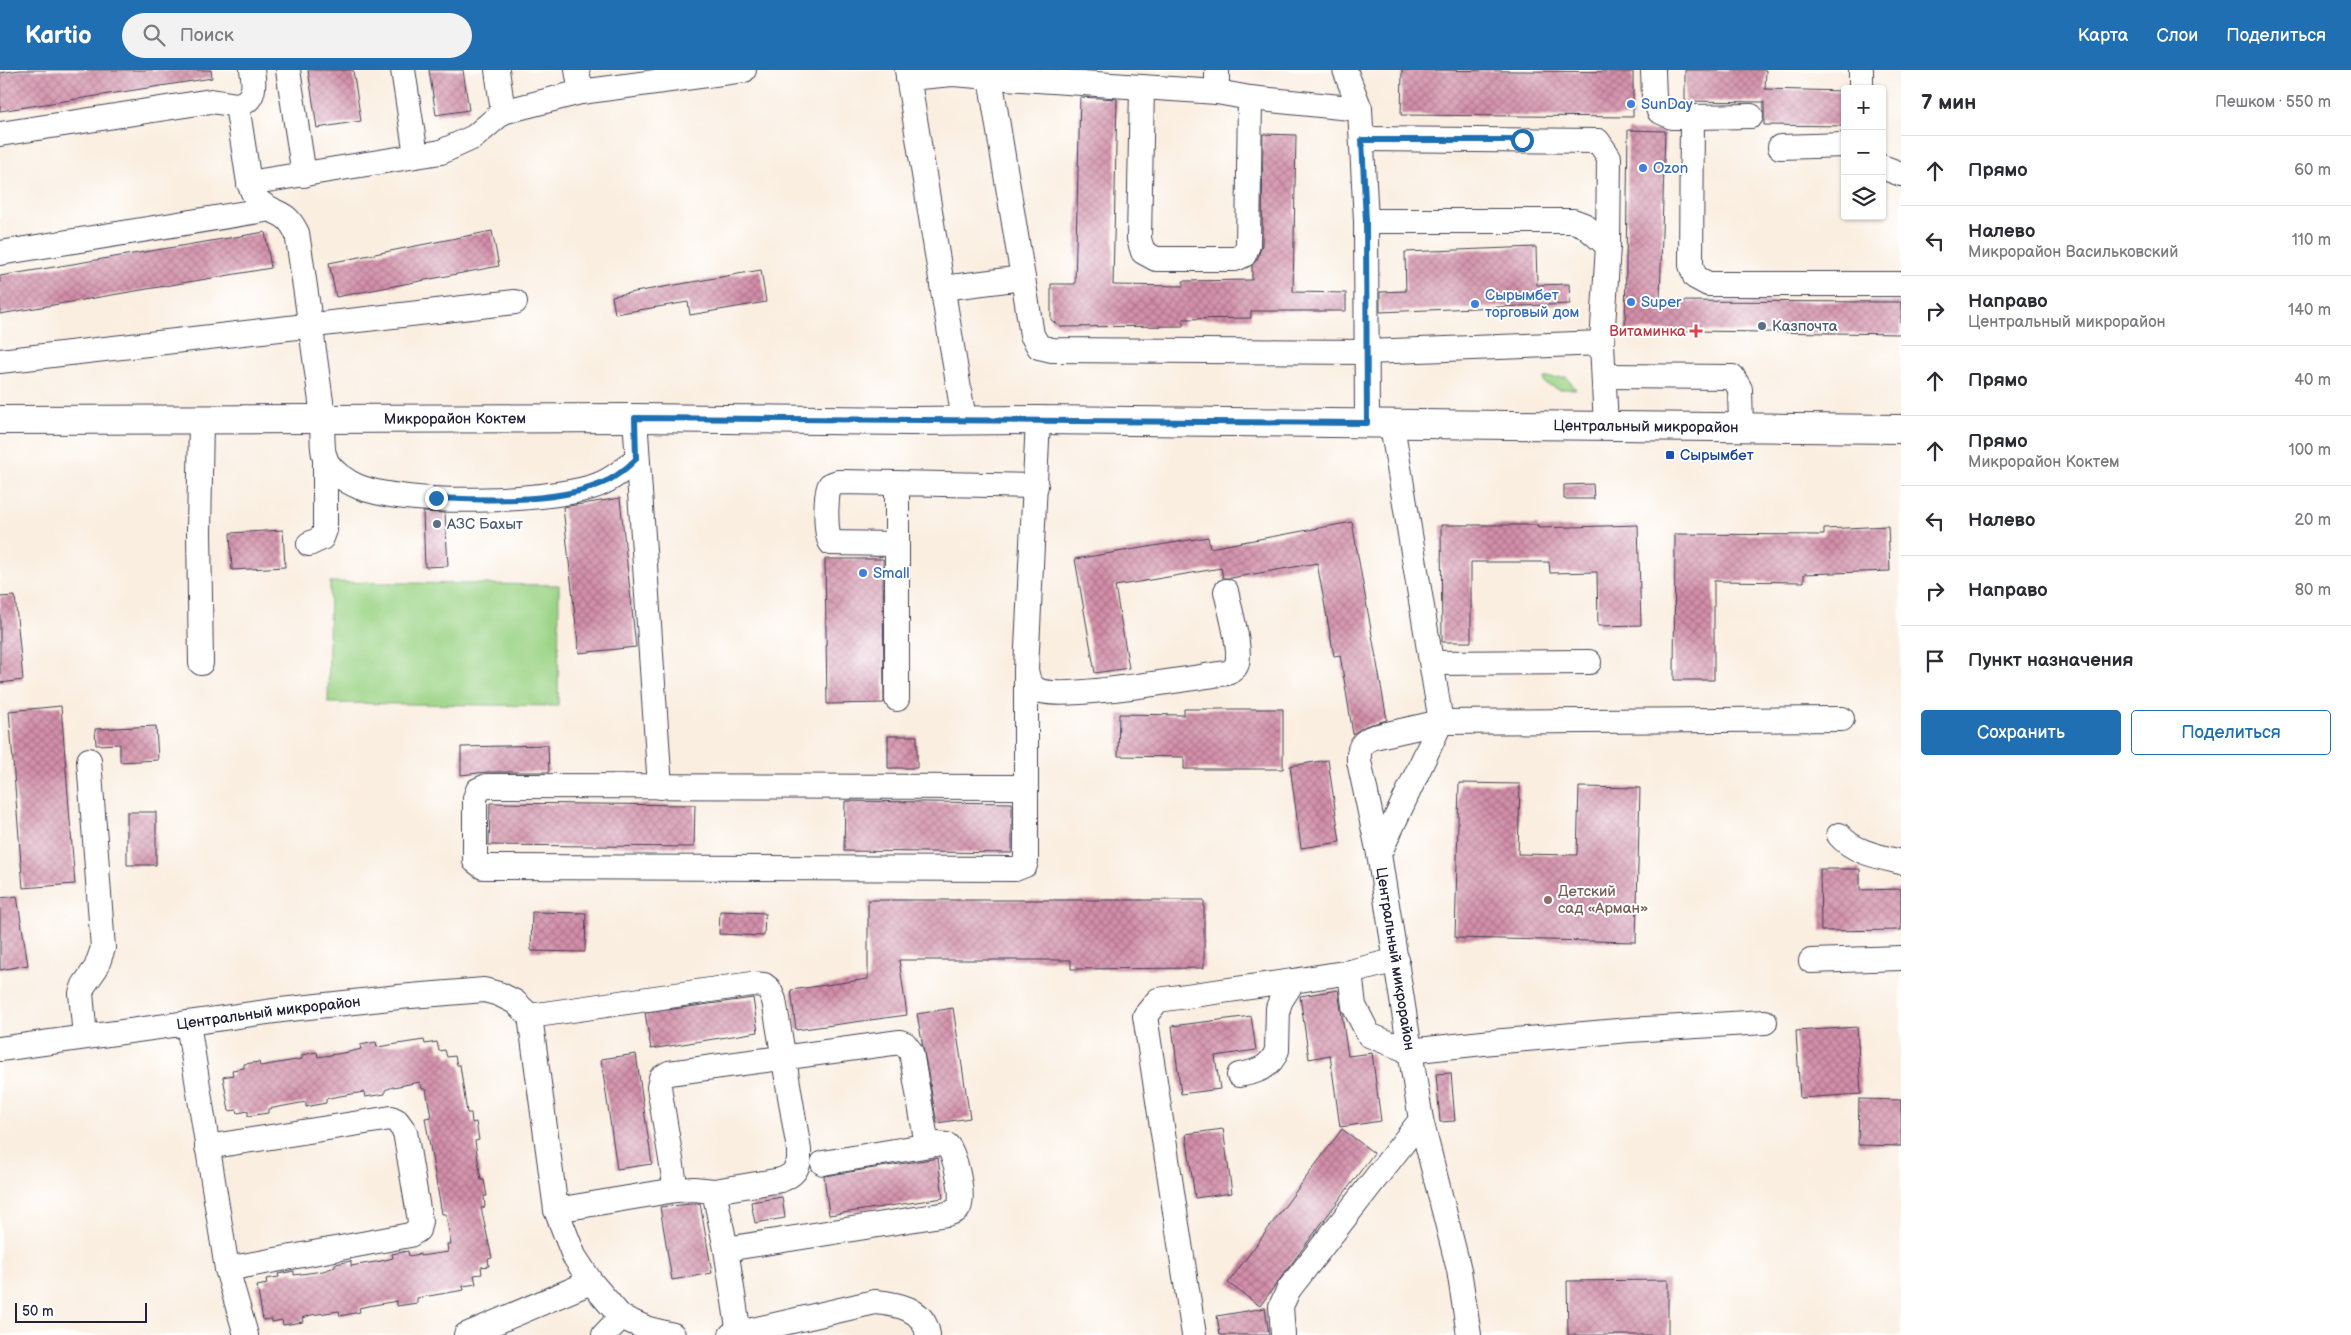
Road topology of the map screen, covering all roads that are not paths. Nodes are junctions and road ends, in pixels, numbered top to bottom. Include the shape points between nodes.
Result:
1 (252, 70) edge
2 (288, 70) edge
3 (403, 70) edge
4 (496, 70) edge
5 (744, 70) edge
6 (1345, 70) edge
7 (1653, 70) edge
8 (1861, 70) edge
9 (710, 73) edge
10 (989, 73) edge
11 (907, 74) edge
12 (579, 81) edge
13 (1218, 81) edge
14 (1861, 85) edge
15 (1142, 87) junction
16 (1250, 98) junction
17 (237, 105) junction
18 (1360, 109) junction
19 (504, 112) junction
20 (1750, 116) dead end
21 (1692, 117) junction
22 (0, 134) edge
23 (1362, 140) junction
24 (1841, 145) edge
25 (1780, 147) dead end
26 (416, 155) junction
27 (1886, 168) edge
28 (1901, 174) edge
29 (304, 175) junction
30 (249, 183) junction
31 (272, 209) junction
32 (1366, 221) junction
33 (1608, 246) junction
34 (0, 253) edge
35 (1023, 278) junction
36 (1901, 284) edge
37 (943, 288) junction
38 (515, 302) dead end
39 (311, 325) junction
40 (1602, 343) junction
41 (1366, 352) junction
42 (0, 362) edge
43 (1604, 376) junction
44 (635, 418) junction
45 (0, 420) edge
46 (323, 420) junction
47 (964, 420) junction
48 (1038, 420) junction
49 (201, 421) junction
50 (1380, 424) junction
51 (1606, 427) junction
52 (1741, 428) junction
53 (1901, 429) edge
54 (325, 458) junction
55 (636, 459) junction
56 (897, 483) junction
57 (1036, 486) junction
58 (309, 544) dead end
59 (896, 544) junction
60 (1226, 591) dead end
61 (1590, 662) dead end
62 (201, 663) dead end
63 (1432, 663) junction
64 (1026, 669) junction
65 (897, 699) dead end
66 (1842, 718) dead end
67 (1441, 722) junction
68 (89, 760) dead end
69 (660, 787) junction
70 (1026, 787) junction
71 (1839, 835) dead end
72 (1380, 854) junction
73 (1901, 862) edge
74 (1901, 958) edge
75 (1397, 960) junction
76 (1811, 961) dead end
77 (1350, 972) junction
78 (1294, 981) junction
79 (530, 1016) junction
80 (1765, 1022) dead end
81 (188, 1023) junction
82 (85, 1037) junction
83 (0, 1049) edge
84 (1409, 1051) junction
85 (784, 1056) junction
86 (1239, 1075) dead end
87 (1421, 1120) junction
88 (927, 1146) junction
89 (207, 1147) junction
90 (823, 1162) dead end
91 (676, 1190) junction
92 (714, 1191) junction
93 (556, 1210) junction
94 (726, 1249) junction
95 (227, 1269) junction
96 (591, 1282) junction
97 (621, 1317) junction
98 (246, 1335) edge
99 (466, 1335) edge
100 (604, 1335) edge
101 (673, 1335) edge
102 (735, 1335) edge
103 (928, 1335) edge
104 (1194, 1335) edge
105 (1283, 1335) edge
106 (1469, 1335) edge

1 - 17 street via 253,92
2 - 29 street
3 - 26 street
4 - 19 street
5 - 9 street
6 - 18 street
7 - 21 street via 1654,98 1659,111 1672,116
8 - 14 street
9 - 12 street
10 - 11 street
10 - 15 street
10 - 35 street
11 - 37 street
12 - 19 street
13 - 15 street
13 - 16 street
15 - 16 street via 1139,239 1144,252 1156,259 1235,259 1244,255 1248,245
16 - 18 street
17 - 22 street via 211,101
17 - 30 street
18 - 23 street
19 - 26 street via 474,136 441,152
20 - 21 street
21 - 36 street via 1691,264 1695,278 1708,284
23 - 32 street
23 - 33 street via 1598,141 1609,157
24 - 25 street
26 - 29 street
27 - 28 street
29 - 30 street
30 - 31 street via 260,203
31 - 34 street
31 - 39 street via 283,214 297,232
32 - 33 street via 1573,220 1584,225
32 - 41 street
33 - 40 street
35 - 37 street
35 - 41 street via 1032,335 1039,347 1045,349
37 - 47 street
38 - 39 street
39 - 42 street
39 - 46 street
40 - 41 street
40 - 43 street
41 - 50 street
43 - 51 street
43 - 52 street via 1733,377 1740,389
44 - 46 main road, Микрорайон Коктем
44 - 47 main road, Микрорайон Коктем
44 - 55 street
45 - 49 main road, Микрорайон Коктем
46 - 49 main road, Микрорайон Коктем
46 - 54 street
47 - 48 main road, Центральный микрорайон
48 - 50 main road, Центральный микрорайон
48 - 57 street
49 - 62 street
50 - 51 main road, Центральный микрорайон
50 - 63 street
51 - 52 main road, Центральный микрорайон
52 - 53 main road, Центральный микрорайон
54 - 55 street via 334,471 359,487 415,497 457,499 572,492 610,480
54 - 58 street via 325,530 322,538
55 - 69 street
56 - 57 street
56 - 59 street
56 - 59 street via 838,482 830,485 827,493 829,541
57 - 64 street
59 - 65 street
60 - 64 street via 1238,654 1236,666 1227,673 1086,692 1055,693 1034,688
61 - 63 street
63 - 67 street
64 - 70 street
66 - 67 street
67 - 72 street, Центральный микрорайон
67 - 72 street via 1366,740 1361,746 1359,761
68 - 82 street via 103,948 81,993
69 - 70 street
69 - 70 street via 481,788 475,798 475,861 483,867 1015,870 1026,861
71 - 73 street via 1847,844
72 - 75 street, Центральный микрорайон
74 - 76 street
75 - 77 street
75 - 84 street, Центральный микрорайон
77 - 78 street
77 - 84 street via 1354,1006 1369,1035
78 - 86 street via 1278,1008 1278,1050 1275,1056 1261,1070
78 - 104 street via 1158,1000 1145,1016
79 - 81 street, Центральный микрорайон via 515,1002 484,990 310,1006
79 - 85 street via 758,984 764,985 772,994
79 - 93 street
80 - 84 street
81 - 82 street, Центральный микрорайон
81 - 89 street
82 - 83 street, Центральный микрорайон
84 - 87 street, Центральный микрорайон
85 - 88 street via 895,1041 905,1044 912,1052
85 - 91 street via 669,1073 661,1078 659,1087
85 - 92 street via 799,1150 796,1170 781,1180
87 - 105 street via 1288,1289 1281,1306
87 - 106 street, Центральный микрорайон via 1459,1270
88 - 90 street
88 - 94 street via 942,1144 951,1150 961,1196 960,1204 953,1212
89 - 95 street
89 - 95 street via 391,1118 405,1132 420,1221 418,1230 410,1235
91 - 92 street
91 - 93 street
92 - 94 street
93 - 96 street via 571,1248
94 - 102 street
95 - 98 street
96 - 97 street
96 - 99 street
97 - 100 street
97 - 101 street via 648,1329
102 - 103 street via 875,1302 896,1304 914,1311 928,1330

